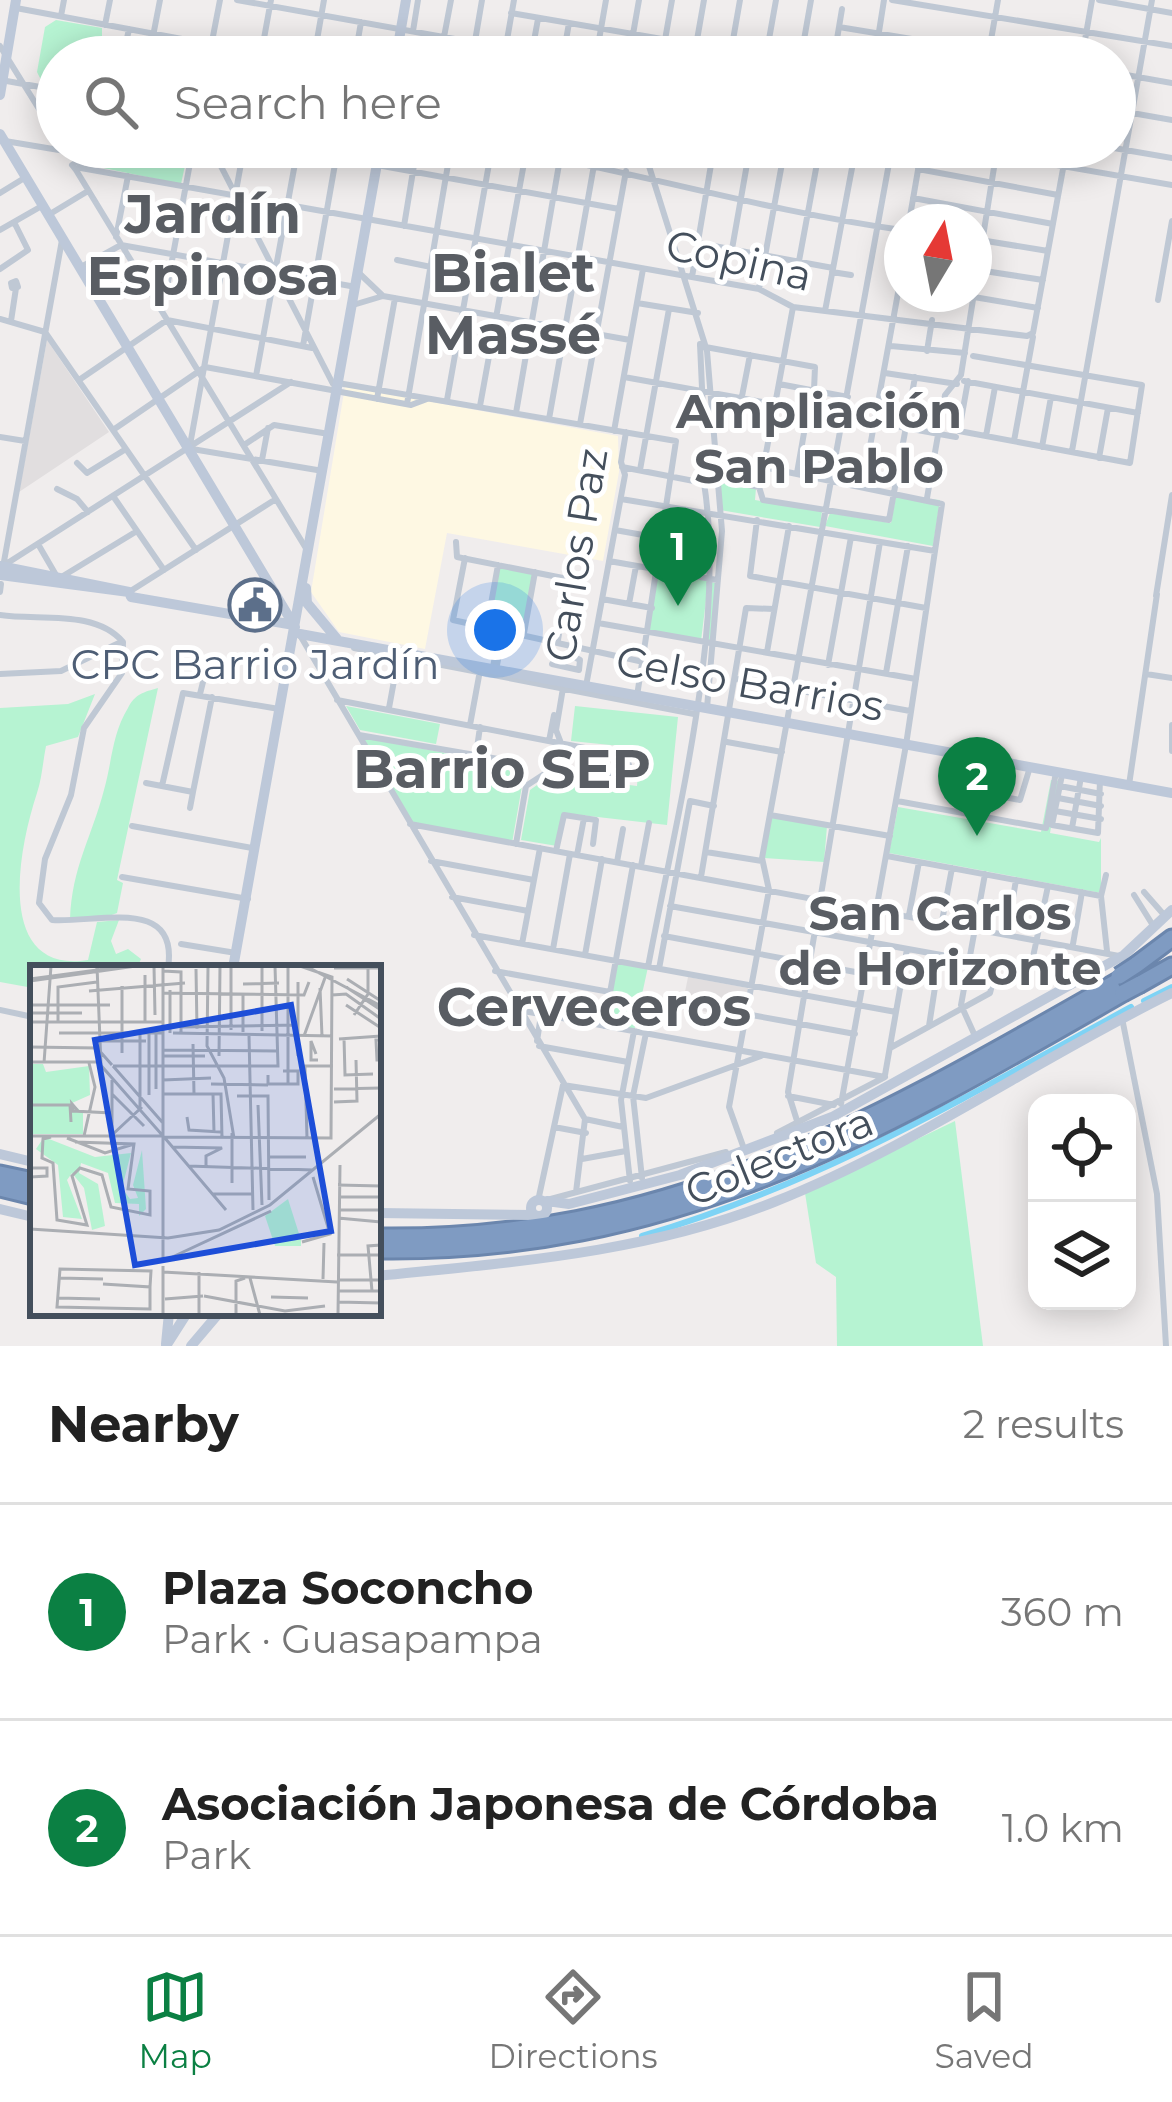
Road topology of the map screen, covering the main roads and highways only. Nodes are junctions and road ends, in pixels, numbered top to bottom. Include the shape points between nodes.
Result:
1 (406, 0) edge
2 (14, 4) edge
3 (405, 36) edge
4 (4, 49) edge
5 (1, 79) edge
6 (0, 95) edge
7 (4, 143) edge
8 (377, 168) edge
9 (337, 387) junction
10 (308, 562) junction
11 (1, 576) edge
12 (129, 592) junction
13 (311, 608) junction
14 (296, 628) junction
15 (321, 633) junction
16 (458, 663) junction
17 (1172, 793) edge
18 (1169, 913) edge
19 (1172, 938) edge
20 (1172, 950) edge
21 (236, 965) edge
22 (1172, 966) edge
23 (1135, 973) junction
24 (1172, 976) edge
25 (1125, 991) junction
26 (1172, 993) edge
27 (0, 1154) edge
28 (30, 1161) edge
29 (2, 1181) edge
30 (30, 1196) edge
31 (0, 1209) edge
32 (381, 1210) edge
33 (30, 1216) edge
34 (381, 1233) edge
35 (381, 1253) edge
36 (381, 1276) edge
37 (216, 1316) edge
38 (168, 1334) edge
39 (189, 1344) edge

1 - 3 main road
2 - 4 main road
4 - 5 main road
5 - 6 main road
7 - 14 main road
8 - 9 main road
9 - 10 main road
9 - 10 main road
10 - 13 main road via 304,595
10 - 14 main road
11 - 12 main road, Celso Barrios
11 - 12 main road, Celso Barrios via 59,576
12 - 14 main road, Celso Barrios
13 - 14 main road
13 - 14 main road via 312,625
13 - 15 main road
14 - 15 main road, Celso Barrios
14 - 21 main road
15 - 16 main road, Celso Barrios
15 - 16 main road, Celso Barrios
16 - 17 main road, Celso Barrios via 1030,767 1101,787
18 - 23 main road via 1154,927
19 - 23 highway
20 - 23 highway
22 - 23 highway
23 - 24 highway
23 - 25 highway, bridge
23 - 25 highway, bridge
23 - 32 main road via 975,1036 769,1145 573,1198
25 - 26 main road, Colectora
25 - 34 highway via 1035,1028 861,1124 718,1184 580,1220 446,1236
25 - 35 highway via 869,1135 768,1180 620,1226
25 - 36 main road, Colectora via 1122,1018 899,1143 733,1217 594,1253
27 - 28 main road
29 - 30 highway
31 - 33 main road
37 - 39 main road
38 - 39 main road

